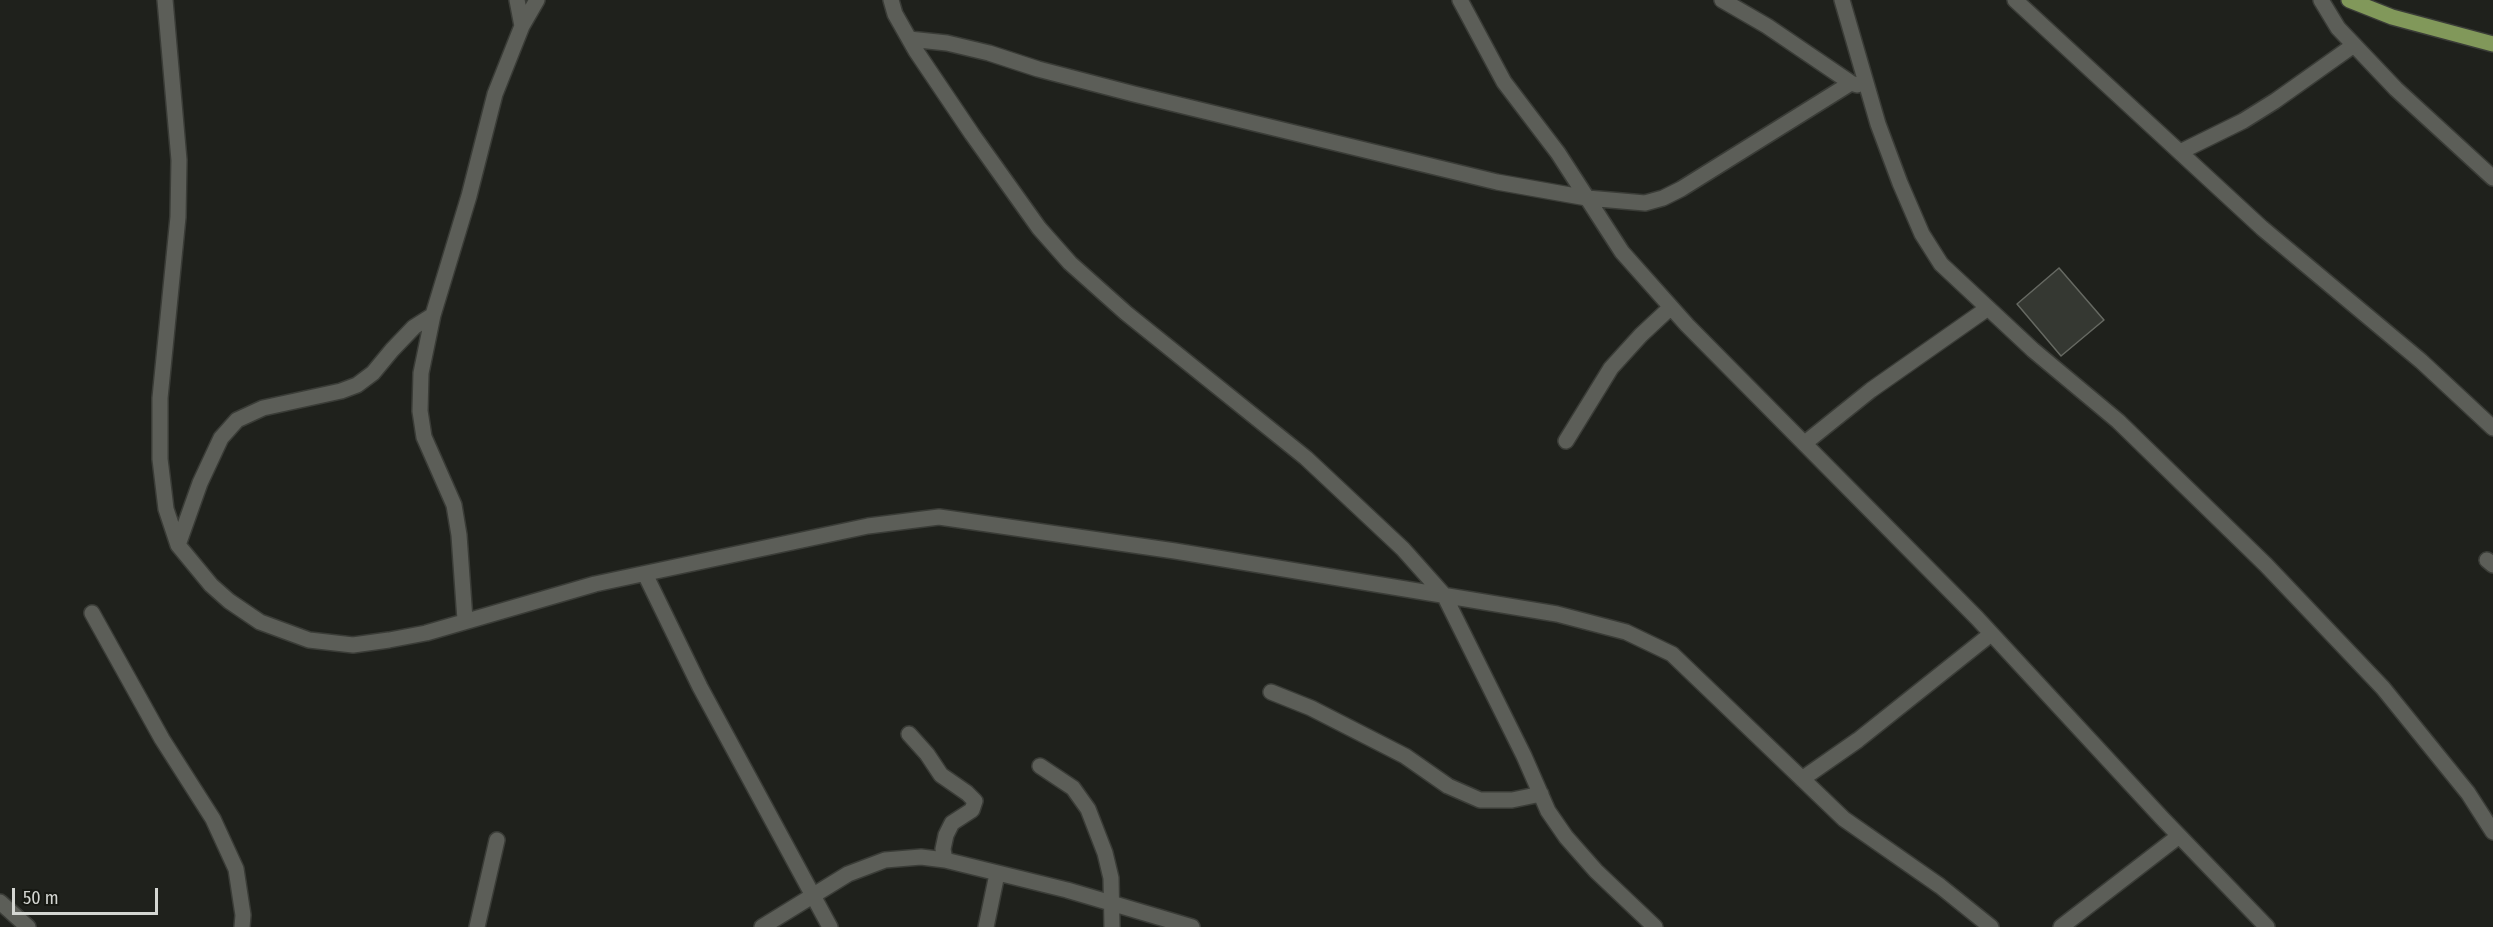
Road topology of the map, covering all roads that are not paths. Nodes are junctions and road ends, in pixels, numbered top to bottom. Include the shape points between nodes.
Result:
1 (165, 0) edge
2 (517, 0) edge
3 (537, 0) edge
4 (891, 0) edge
5 (1460, 0) edge
6 (1722, 0) edge
7 (1842, 0) edge
8 (2015, 0) edge
9 (2321, 0) edge
10 (2349, 0) edge
11 (522, 26) junction
12 (909, 39) junction
13 (2493, 44) edge
14 (2354, 45) junction
15 (1851, 83) junction
16 (1869, 88) junction
17 (2180, 152) junction
18 (2493, 178) edge
19 (1587, 198) junction
20 (1671, 307) junction
21 (1988, 308) junction
22 (433, 315) junction
23 (2493, 428) edge
24 (1566, 441) dead end
25 (1805, 443) junction
26 (178, 545) junction
27 (645, 574) junction
28 (1444, 595) junction
29 (93, 613) dead end
30 (465, 620) junction
31 (1991, 634) junction
32 (1271, 692) dead end
33 (909, 734) dead end
34 (1040, 766) dead end
35 (1802, 779) junction
36 (1541, 794) junction
37 (2493, 832) edge
38 (2179, 836) junction
39 (497, 840) dead end
40 (945, 860) junction
41 (997, 874) junction
42 (812, 898) junction
43 (0, 902) edge
44 (1113, 904) junction
45 (28, 927) edge
46 (242, 927) edge
47 (477, 927) edge
48 (762, 927) edge
49 (830, 927) edge
50 (986, 927) edge
51 (1112, 927) edge
52 (1192, 927) edge
53 (1655, 927) edge
54 (1991, 927) edge
55 (2061, 927) edge
56 (2266, 927) edge

1 - 26 street via 179,160 178,217 160,398 159,459 166,509
2 - 11 street
3 - 11 street
4 - 12 street
5 - 19 street via 1504,81
6 - 15 street
7 - 16 street
8 - 17 street
9 - 14 street
10 - 13 main road via 2392,17
11 - 22 street via 495,94
12 - 19 street via 989,53 1134,94 1497,182
12 - 28 street via 1039,228 1070,263 1125,313 1306,458 1403,549
14 - 17 street via 2259,111
14 - 18 street
15 - 16 street
15 - 19 street via 1663,198 1645,203
16 - 21 street via 1878,124 1922,234 1941,264
17 - 23 street via 2262,228 2421,360
19 - 20 street via 1622,252
20 - 24 street via 1611,368
20 - 25 street
21 - 25 street via 1870,390
21 - 37 street via 2118,421 2266,565 2383,688 2468,793
22 - 26 street via 414,327 373,373 357,385 264,408 237,420 221,438 204,474
22 - 30 street via 421,373 420,411 424,437 454,505
25 - 31 street
26 - 30 street via 230,602 260,622 309,640 353,645 426,633
27 - 28 street via 868,526 939,517
27 - 30 street
27 - 42 street
28 - 35 street via 1557,614 1626,632 1672,654
28 - 36 street
29 - 46 street via 162,740 213,819 236,869
31 - 35 street via 1858,740
31 - 38 street
32 - 36 street via 1311,708 1394,751 1448,786 1480,800 1512,800
33 - 40 street via 941,775 975,801 972,810 952,824 946,835
34 - 44 street via 1072,788 1088,809 1105,853
35 - 54 street via 1844,819
36 - 53 street via 1566,837
38 - 55 street
38 - 56 street
39 - 47 street
40 - 41 street
40 - 42 street via 885,860 849,874
41 - 44 street
41 - 50 street
42 - 48 street
42 - 49 street
43 - 45 street
44 - 51 street
44 - 52 street

